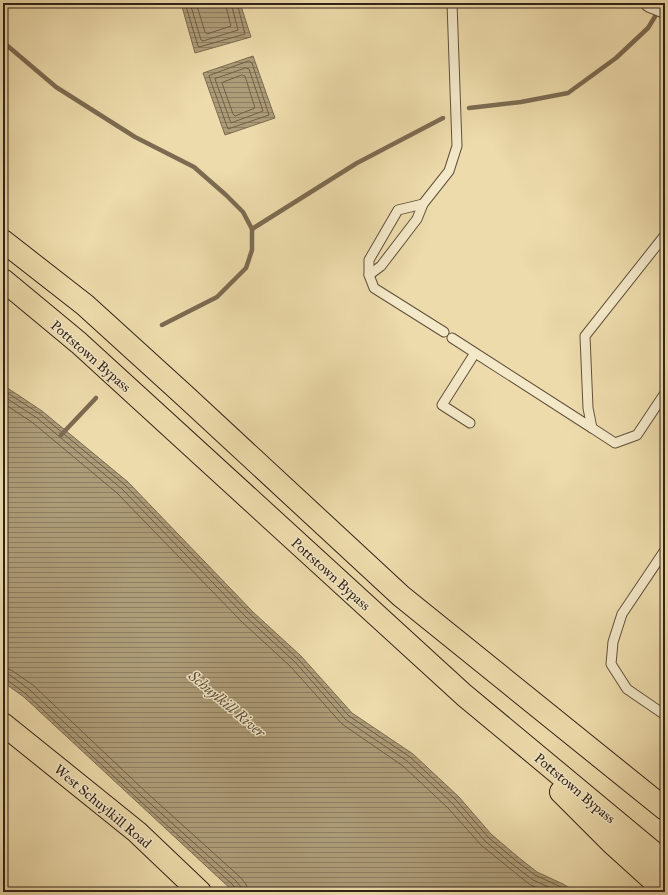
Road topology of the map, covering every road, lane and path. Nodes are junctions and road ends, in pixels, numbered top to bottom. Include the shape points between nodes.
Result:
1 (452, 3) edge
2 (650, 3) edge
3 (665, 9) edge
4 (423, 204) junction
5 (665, 235) edge
6 (3, 241) edge
7 (369, 275) junction
8 (3, 280) edge
9 (444, 332) dead end
10 (452, 338) dead end
11 (475, 353) junction
12 (665, 393) edge
13 (470, 423) dead end
14 (592, 428) junction
15 (665, 550) edge
16 (464, 695) junction
17 (665, 715) edge
18 (3, 724) edge
19 (631, 782) junction
20 (665, 805) edge
21 (665, 809) edge
22 (665, 862) edge
23 (665, 891) edge
24 (200, 892) edge

1 - 4 lane via 457,146 449,170
2 - 3 street
4 - 7 lane via 418,219 381,266
4 - 7 lane via 398,210 369,260
5 - 14 lane via 585,336 588,408
6 - 19 main road via 85,305 401,596
7 - 9 lane via 374,288
8 - 16 main road, Pottstown Bypass via 79,344
10 - 11 lane
11 - 13 lane via 442,405
11 - 14 lane
12 - 14 lane via 638,435 615,443
15 - 17 lane via 622,614 613,642 611,664 627,689
16 - 22 main road, Pottstown Bypass
16 - 23 main road via 611,842
18 - 24 main road, West Schuylkill Road via 137,832
19 - 20 main road
19 - 21 main road

